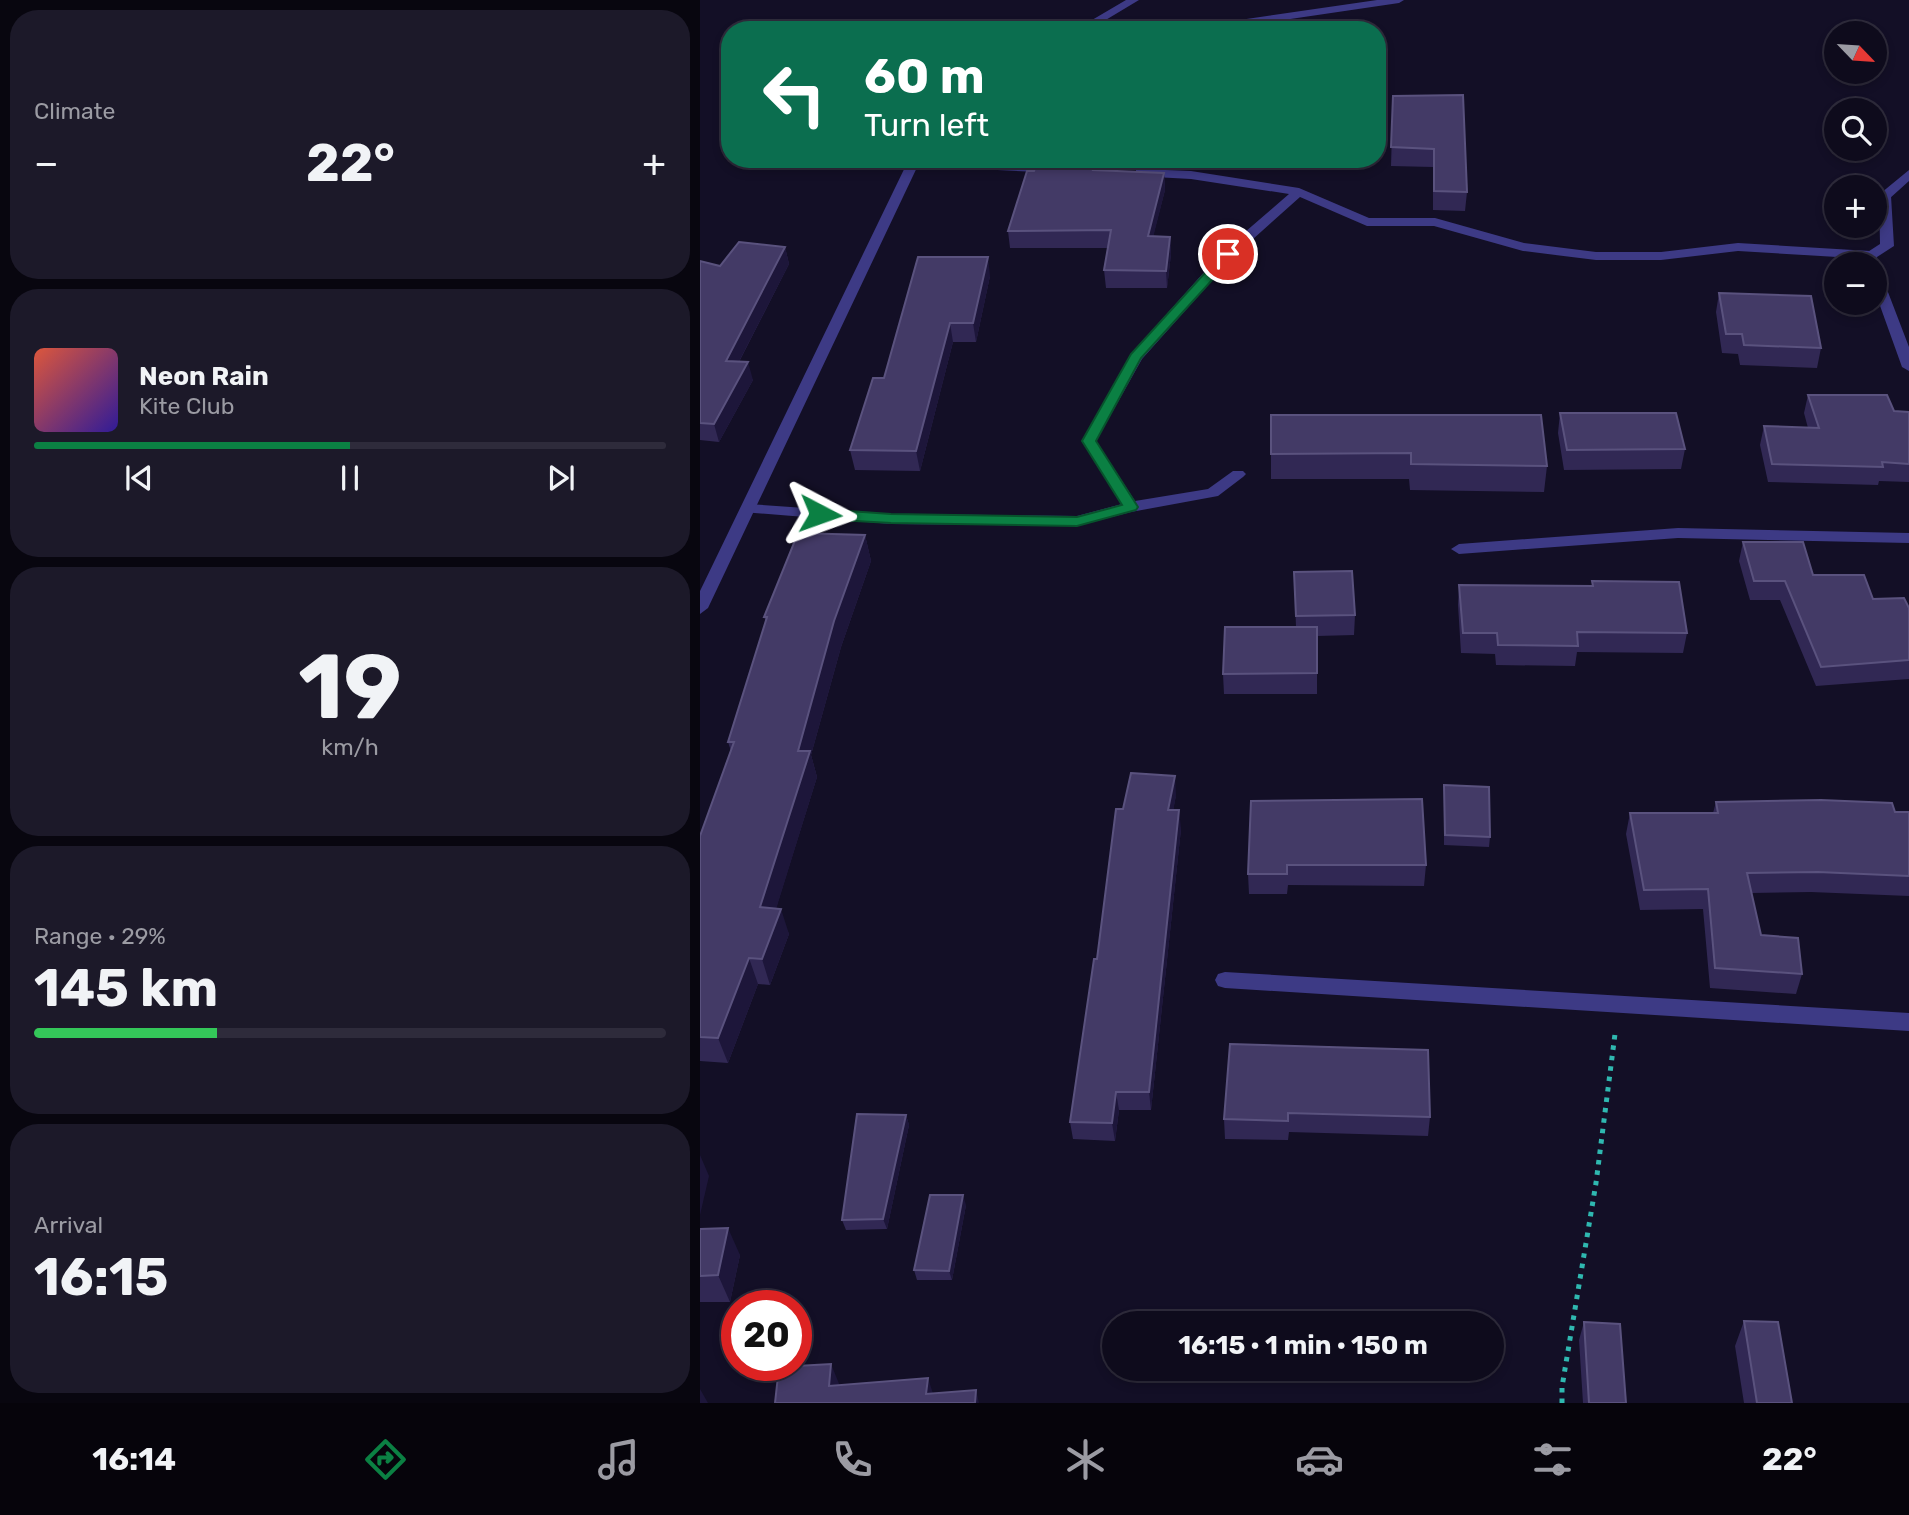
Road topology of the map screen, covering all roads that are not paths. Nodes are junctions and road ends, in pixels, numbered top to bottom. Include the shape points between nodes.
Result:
1 (1134, 0) edge
2 (1399, 0) edge
3 (1096, 21) edge
4 (1254, 21) edge
5 (912, 168) edge
6 (1043, 168) edge
7 (1080, 170) edge
8 (1122, 172) edge
9 (1909, 174) edge
10 (1299, 192) junction
11 (1882, 252) edge
12 (1824, 257) edge
13 (1887, 305) edge
14 (1909, 367) edge
15 (1238, 474) dead end
16 (1131, 507) junction
17 (748, 509) junction
18 (1909, 538) edge
19 (1459, 549) dead end
20 (700, 608) edge
21 (1225, 980) dead end
22 (1909, 1022) edge

1 - 3 street
2 - 4 street
5 - 17 street
6 - 7 street
8 - 10 street via 1191,175
9 - 11 street via 1885,196 1887,246
10 - 12 street via 1367,222 1435,222 1523,247 1597,256 1661,256 1738,247
10 - 16 street via 1228,254 1136,357 1089,441
13 - 14 street
15 - 16 street via 1213,493
16 - 17 street via 1077,521 891,519
17 - 20 street
18 - 19 street via 1678,533
21 - 22 street

